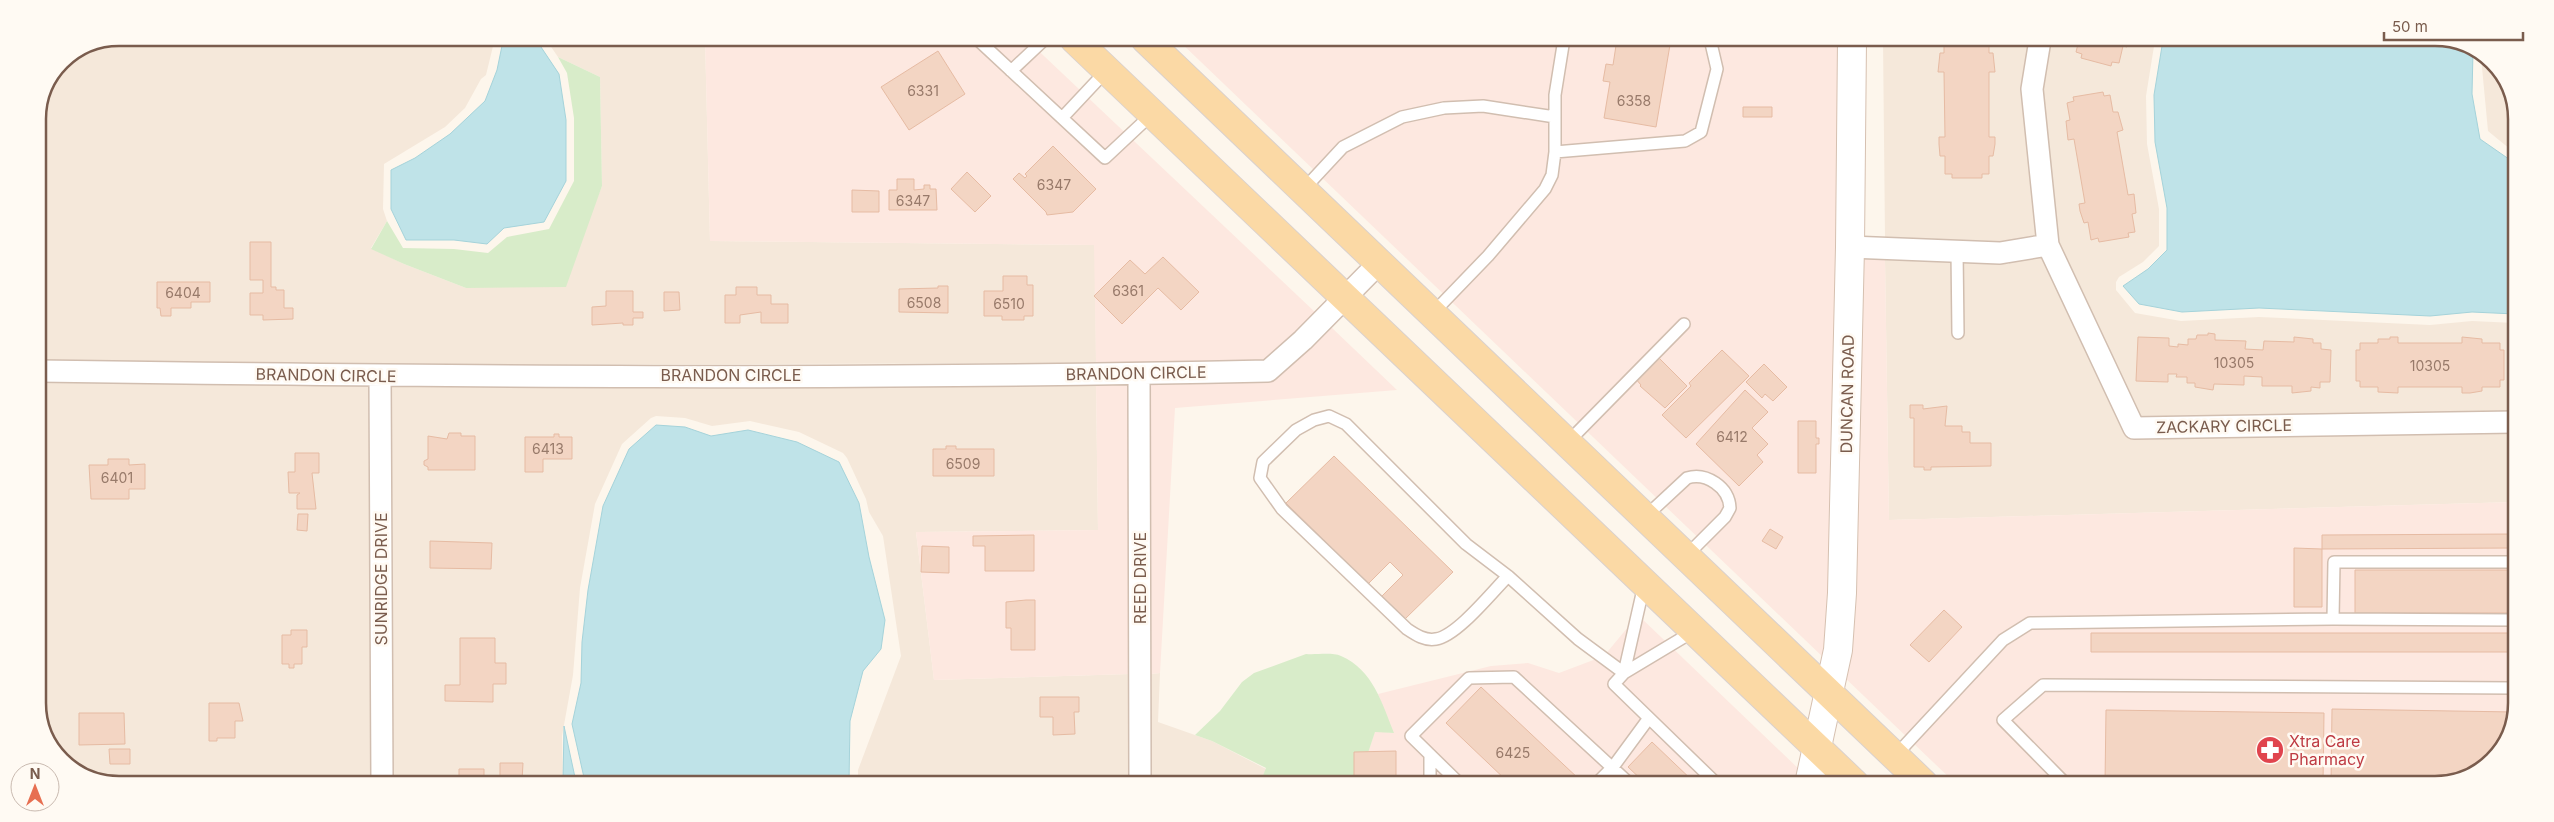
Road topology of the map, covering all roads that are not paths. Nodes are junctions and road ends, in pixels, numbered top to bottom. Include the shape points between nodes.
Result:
1 (986, 46) edge
2 (1037, 46) edge
3 (1081, 46) edge
4 (1152, 46) edge
5 (1563, 46) edge
6 (1711, 46) edge
7 (1852, 46) edge
8 (2039, 46) edge
9 (1011, 70) junction
10 (1107, 70) junction
11 (1152, 114) junction
12 (1555, 117) junction
13 (1062, 118) junction
14 (1555, 152) junction
15 (1303, 190) junction
16 (2048, 245) junction
17 (1850, 247) junction
18 (1956, 251) junction
19 (1380, 262) junction
20 (1344, 299) junction
21 (1432, 314) junction
22 (1684, 324) dead end
23 (1958, 333) dead end
24 (46, 371) edge
25 (1139, 374) junction
26 (380, 376) junction
27 (2508, 422) edge
28 (1567, 443) junction
29 (1645, 517) junction
30 (1686, 556) junction
31 (2508, 562) edge
32 (1508, 576) junction
33 (1644, 583) junction
34 (2333, 618) junction
35 (2508, 620) edge
36 (1694, 631) junction
37 (1624, 674) junction
38 (2508, 688) edge
39 (1829, 692) junction
40 (1649, 718) junction
41 (1816, 746) junction
42 (1430, 755) junction
43 (1895, 756) junction
44 (1613, 767) junction
45 (382, 776) edge
46 (1140, 776) edge
47 (1430, 776) edge
48 (1452, 776) edge
49 (1605, 776) edge
50 (1622, 776) edge
51 (1709, 776) edge
52 (1810, 776) edge
53 (1846, 776) edge
54 (1916, 776) edge
55 (2058, 776) edge

1 - 9 lane
2 - 9 lane
3 - 10 main road
4 - 15 main road
5 - 12 lane via 1554,95
6 - 14 lane via 1717,69 1701,132 1684,142
7 - 17 street, DUNCAN ROAD
8 - 16 street, ZACKARY CIRCLE via 2032,89
9 - 13 lane
10 - 11 main road
10 - 13 lane
11 - 13 lane via 1106,158
11 - 20 main road
12 - 14 lane
12 - 15 lane via 1483,106 1444,108 1402,117 1344,147
14 - 21 lane via 1552,175 1545,189 1488,256
15 - 19 main road
16 - 18 street via 2000,253
16 - 27 street, ZACKARY CIRCLE via 2134,428
17 - 18 street
17 - 39 street, DUNCAN ROAD via 1842,593 1838,645
18 - 23 lane
19 - 20 street, BRANDON CIRCLE
19 - 21 main road
20 - 25 street, BRANDON CIRCLE via 1268,371
20 - 33 main road
21 - 28 main road
22 - 28 lane
24 - 26 street, BRANDON CIRCLE
25 - 26 street, BRANDON CIRCLE
25 - 46 street, REED DRIVE
26 - 45 street, SUNRIDGE DRIVE
28 - 29 main road
29 - 30 main road
29 - 30 lane via 1687,478 1696,475 1713,482 1726,494 1730,508 1725,517
30 - 39 main road
31 - 34 lane via 2334,562
32 - 32 lane via 1466,544 1346,424 1329,416 1296,430 1263,462 1260,478 1282,509 1407,629 1421,638 1436,639 1453,632
32 - 37 lane via 1578,639
33 - 36 main road
33 - 37 lane
34 - 35 lane
34 - 43 lane via 2030,624 2003,640
36 - 37 lane
36 - 41 main road
37 - 40 lane via 1614,684
38 - 55 lane via 2043,685 2003,720
39 - 41 street, DUNCAN ROAD
39 - 43 main road
40 - 44 lane
40 - 51 lane
41 - 52 street, DUNCAN ROAD
41 - 53 main road
42 - 44 lane via 1411,736 1469,678 1514,677
42 - 47 lane
42 - 48 lane
43 - 54 main road
44 - 49 lane
44 - 50 lane

